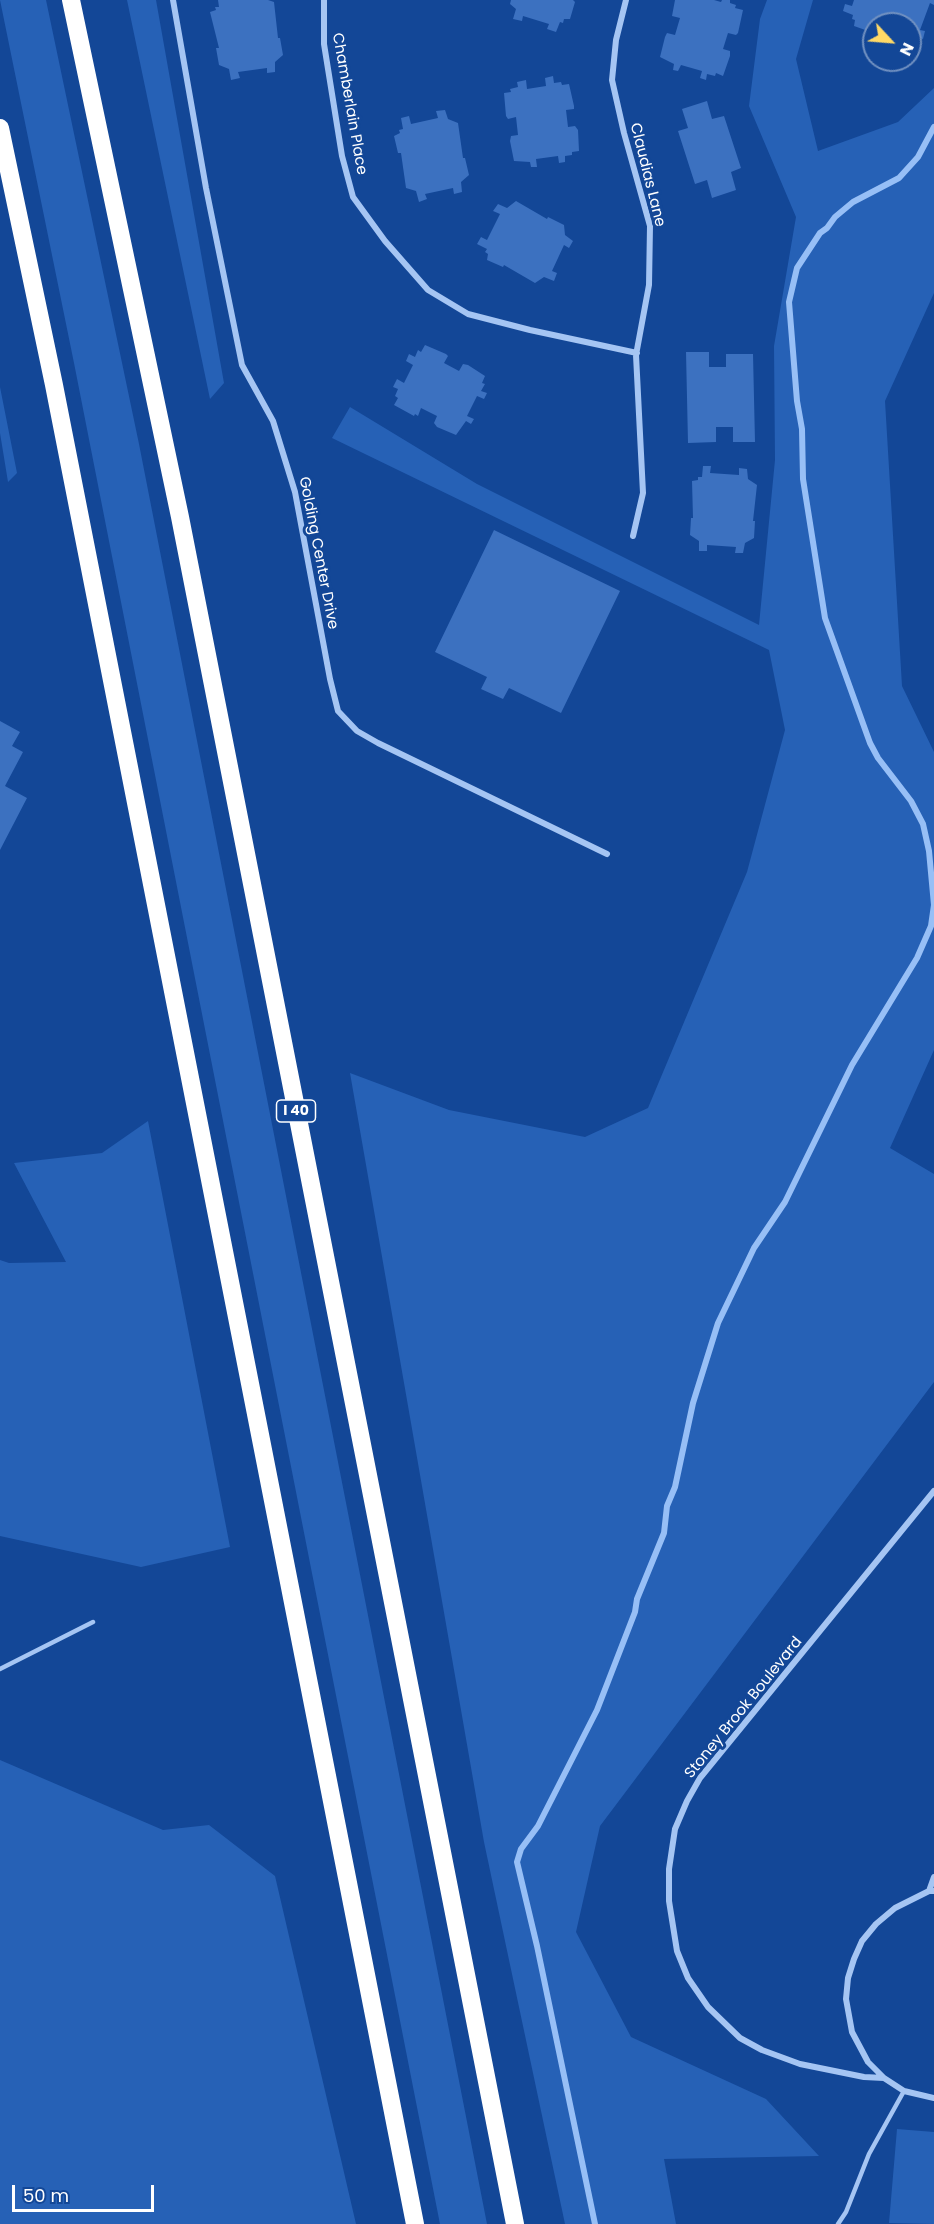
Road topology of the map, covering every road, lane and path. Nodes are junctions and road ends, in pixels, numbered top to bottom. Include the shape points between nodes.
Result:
1 (71, 0) edge
2 (173, 0) edge
3 (324, 0) edge
4 (626, 0) edge
5 (0, 128) edge
6 (637, 353) junction
7 (633, 536) dead end
8 (607, 854) dead end
9 (934, 1491) edge
10 (93, 1622) dead end
11 (0, 1669) edge
12 (934, 1877) edge
13 (931, 1891) edge
14 (884, 2078) junction
15 (904, 2091) junction
16 (934, 2098) edge
17 (415, 2224) edge
18 (515, 2224) edge
19 (838, 2224) edge

1 - 18 highway, I 40 via 180,517
2 - 8 street, Golding Center Drive via 242,365 273,421 295,492 338,711 357,731 378,743
3 - 6 street, Chamberlain Place via 324,44 342,156 353,197 428,290 468,314
4 - 6 street, Claudias Lane via 612,80 650,226 649,285
5 - 17 highway via 54,385
6 - 7 street, Claudias Lane via 643,493
9 - 14 street, Stoney Brook Boulevard via 700,1778 675,1829 669,1869 669,1901 677,1951 688,1978 725,2024 762,2050 800,2064
10 - 11 lane
12 - 13 street
13 - 14 street via 895,1908 876,1924 862,1941 848,1978 846,1999 852,2032 868,2062
14 - 15 street, Stoney Brook Boulevard
15 - 16 street, Stoney Brook Boulevard
15 - 19 lane via 869,2154

